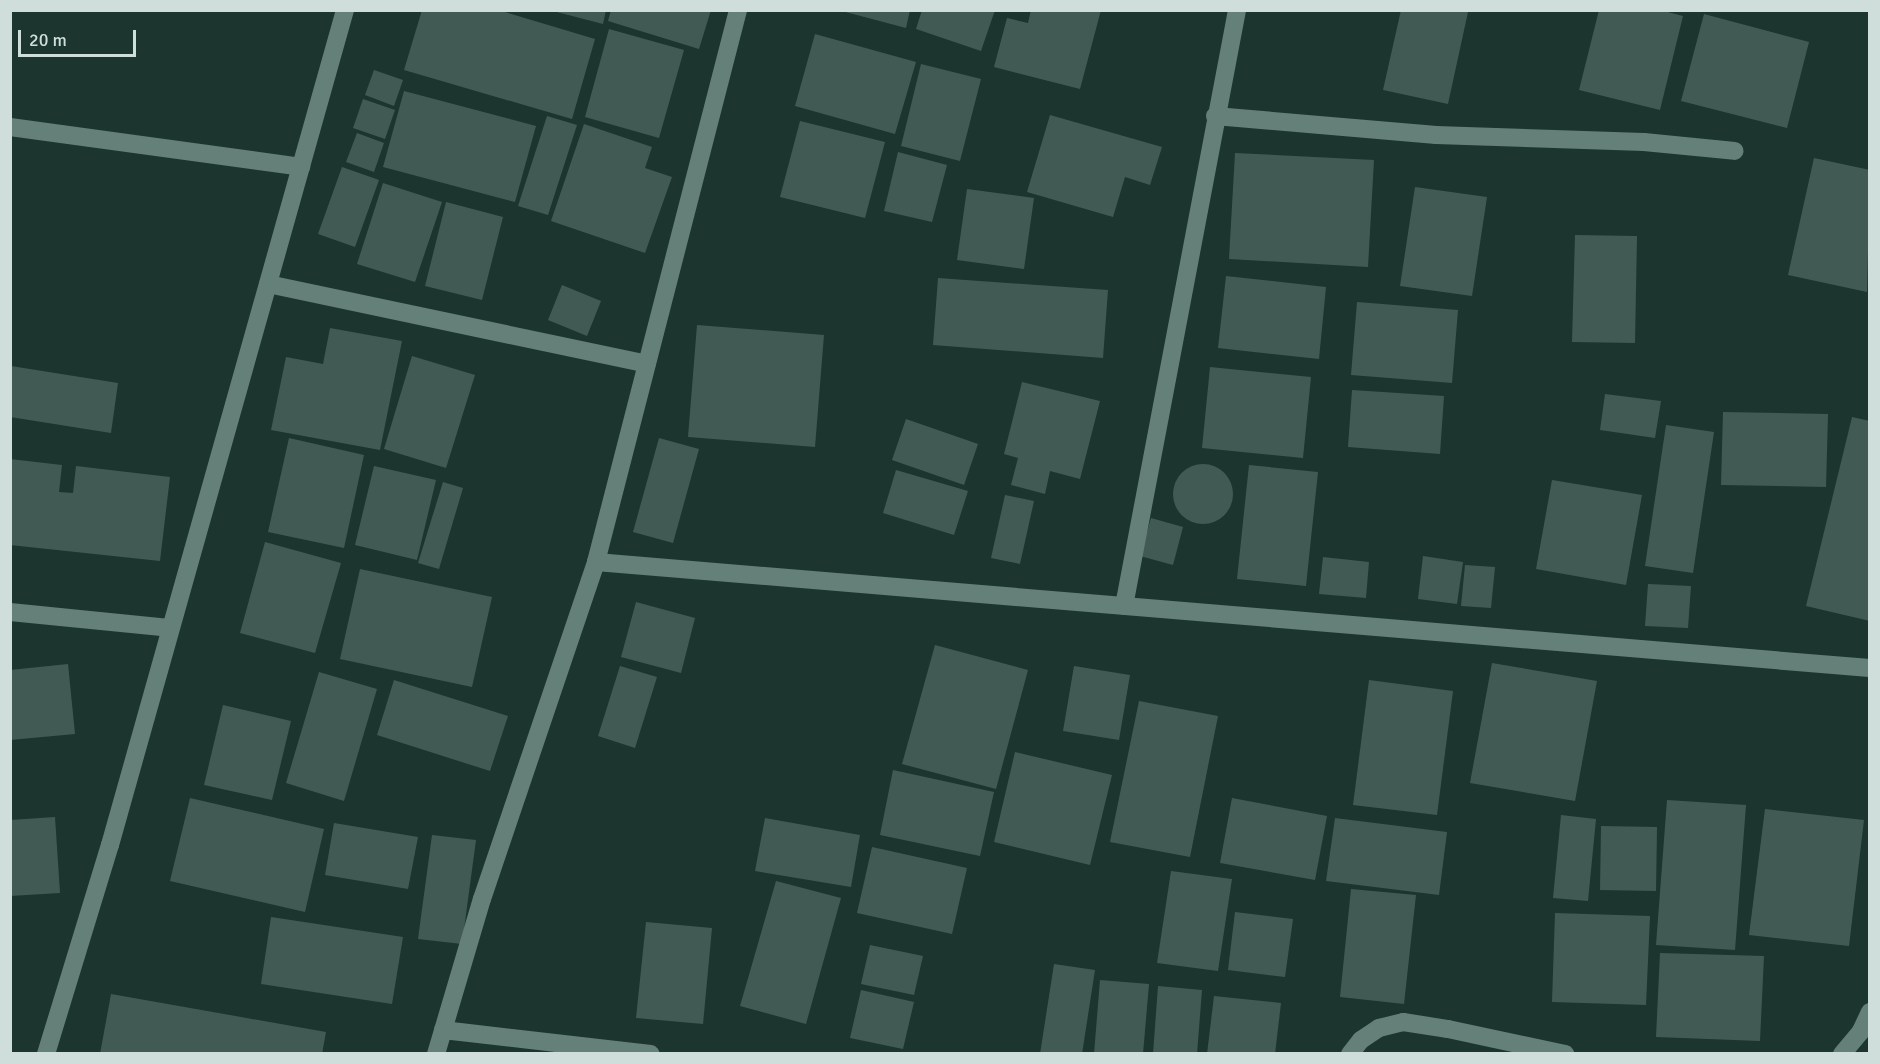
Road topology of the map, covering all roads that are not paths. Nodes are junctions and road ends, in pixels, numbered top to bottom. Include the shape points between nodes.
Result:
1 (345, 10) edge
2 (738, 10) edge
3 (1237, 10) edge
4 (1215, 116) junction
5 (10, 127) edge
6 (1735, 151) dead end
7 (301, 167) junction
8 (268, 284) junction
9 (647, 364) junction
10 (596, 562) junction
11 (1124, 606) junction
12 (10, 612) edge
13 (169, 628) junction
14 (1869, 668) edge
15 (1869, 1012) edge
16 (443, 1030) junction
17 (46, 1053) edge
18 (436, 1053) edge
19 (651, 1053) edge
20 (1350, 1053) edge
21 (1565, 1053) edge
22 (1842, 1053) edge

1 - 7 street
2 - 9 street
3 - 4 street
4 - 6 street via 1436,135 1644,142
4 - 11 street
5 - 7 street
7 - 8 street
8 - 9 street
8 - 13 street
9 - 10 street
10 - 11 street
10 - 16 street via 482,899
11 - 14 street
12 - 13 street
13 - 17 street via 110,845
15 - 22 street via 1861,1031
16 - 18 street
16 - 19 street
20 - 21 street via 1379,1028 1403,1022

